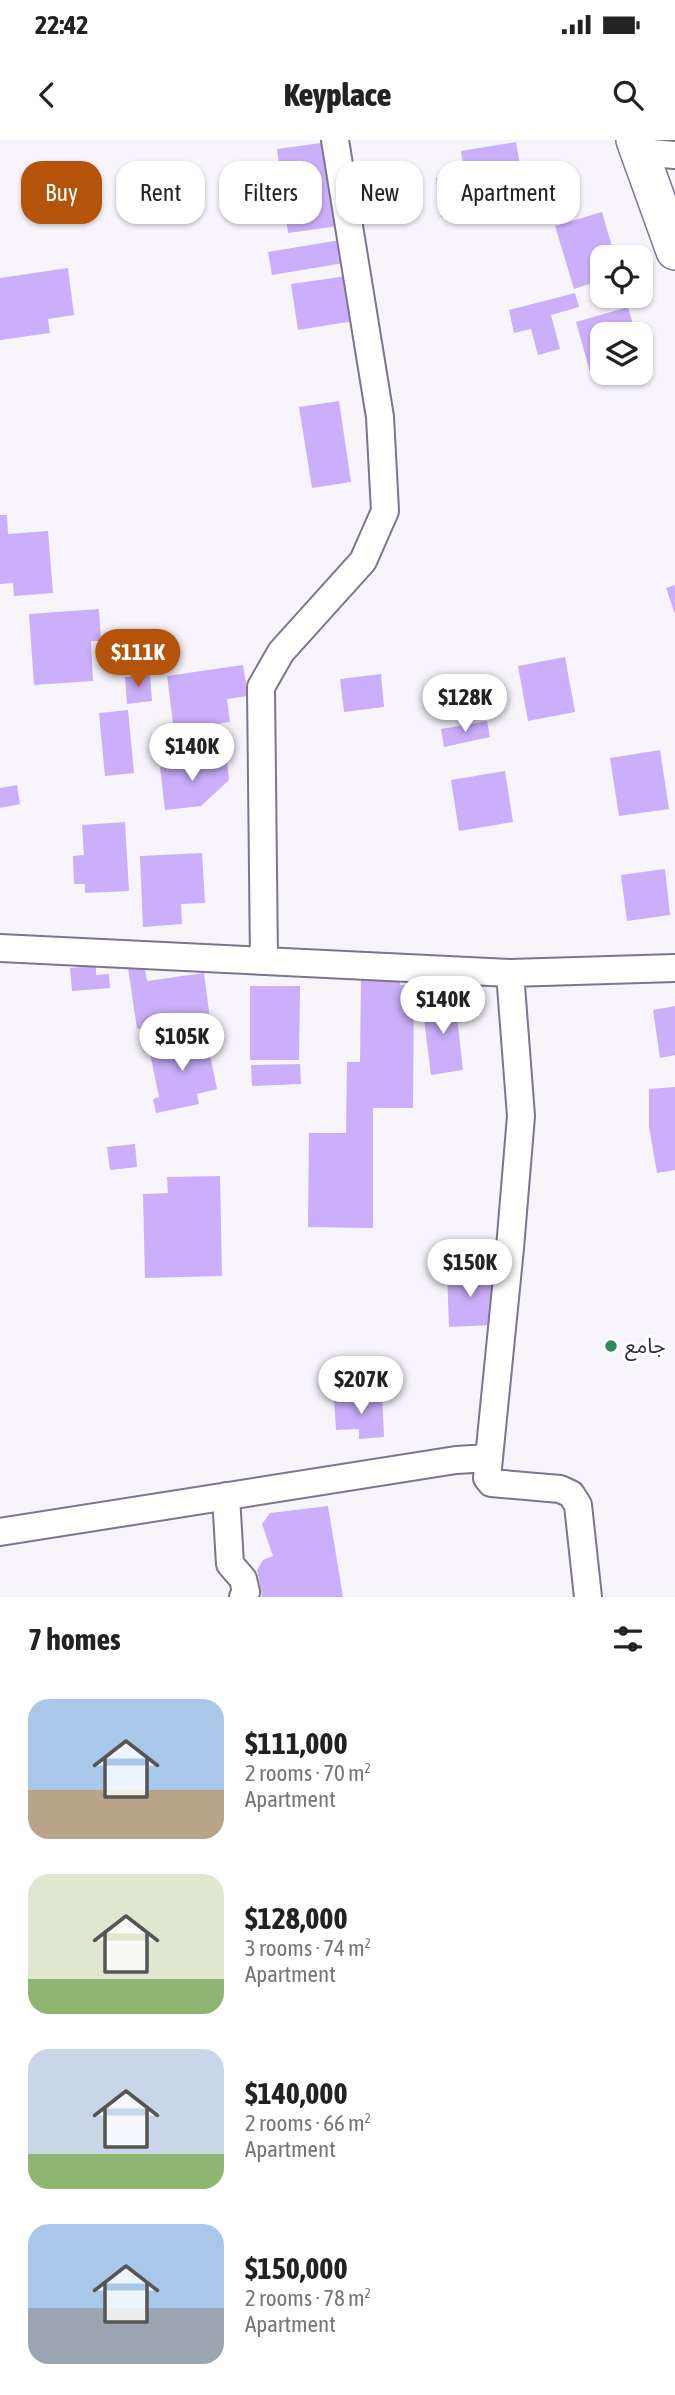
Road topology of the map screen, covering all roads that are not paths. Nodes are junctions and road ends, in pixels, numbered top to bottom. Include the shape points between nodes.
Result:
1 (335, 140) edge
2 (637, 146) edge
3 (675, 155) edge
4 (675, 251) edge
5 (0, 948) edge
6 (264, 961) junction
7 (675, 968) edge
8 (510, 973) junction
9 (489, 1458) junction
10 (226, 1496) junction
11 (0, 1532) edge
12 (243, 1597) edge
13 (588, 1597) edge

1 - 6 street via 380,417 385,511 363,561 281,652 261,688
2 - 3 street
2 - 4 street
5 - 6 street
6 - 8 street
7 - 8 street
8 - 9 street via 521,1116
9 - 10 street
9 - 13 street via 488,1482 571,1494 578,1506
10 - 11 street
10 - 12 street via 230,1564 243,1579

